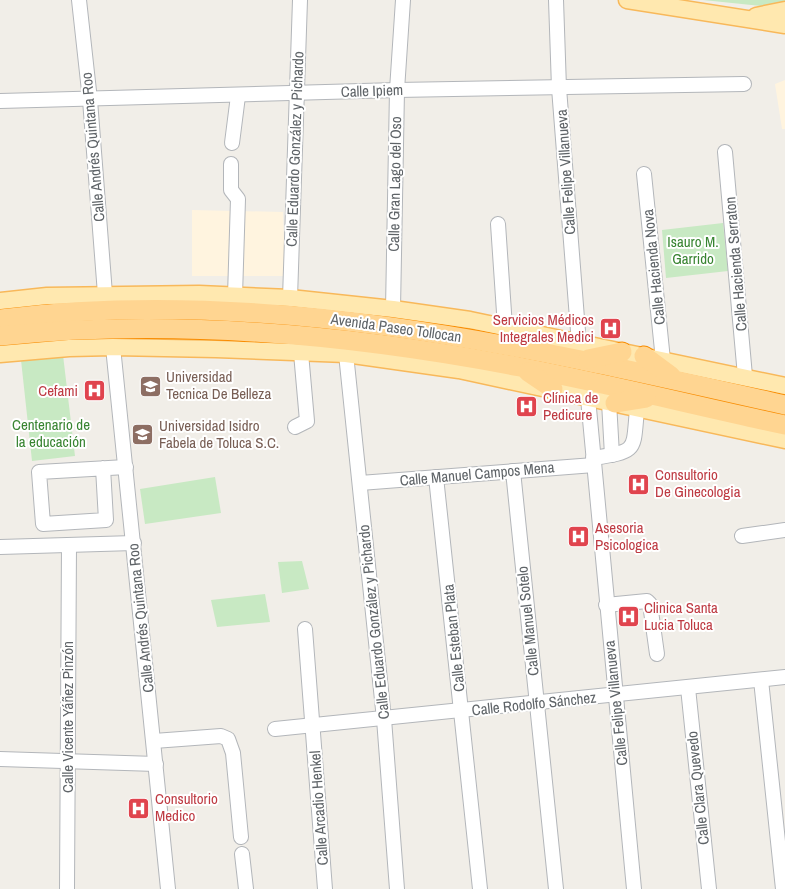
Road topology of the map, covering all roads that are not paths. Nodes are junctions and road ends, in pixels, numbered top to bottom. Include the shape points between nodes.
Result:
1 (79, 0) edge
2 (300, 0) edge
3 (403, 0) edge
4 (556, 0) edge
5 (627, 0) edge
6 (785, 10) edge
7 (744, 18) junction
8 (785, 24) edge
9 (744, 84) dead end
10 (559, 88) junction
11 (397, 90) junction
12 (296, 94) junction
13 (238, 96) junction
14 (90, 100) junction
15 (0, 101) edge
16 (232, 143) dead end
17 (725, 152) dead end
18 (231, 164) dead end
19 (644, 174) dead end
20 (498, 224) dead end
21 (105, 294) junction
22 (235, 296) junction
23 (290, 298) junction
24 (0, 301) edge
25 (393, 309) junction
26 (0, 319) edge
27 (505, 328) junction
28 (0, 336) edge
29 (113, 348) junction
30 (301, 352) junction
31 (580, 352) junction
32 (622, 352) joint
33 (0, 354) edge
34 (346, 354) junction
35 (644, 356) junction
36 (663, 360) junction
37 (520, 367) junction
38 (745, 376) junction
39 (676, 380) junction
40 (785, 386) edge
41 (553, 389) junction
42 (654, 396) junction
43 (588, 398) junction
44 (612, 402) junction
45 (785, 404) edge
46 (636, 409) junction
47 (785, 426) edge
48 (295, 428) dead end
49 (785, 440) edge
50 (612, 455) junction
51 (593, 462) junction
52 (126, 467) junction
53 (103, 468) junction
54 (514, 471) junction
55 (436, 478) junction
56 (360, 483) junction
57 (785, 530) edge
58 (742, 536) dead end
59 (134, 543) junction
60 (69, 545) junction
61 (0, 547) edge
62 (606, 605) junction
63 (305, 629) dead end
64 (657, 654) dead end
65 (785, 677) edge
66 (761, 680) junction
67 (688, 688) junction
68 (616, 695) junction
69 (536, 704) junction
70 (461, 711) junction
71 (384, 719) junction
72 (312, 726) junction
73 (275, 729) dead end
74 (154, 741) junction
75 (0, 759) edge
76 (68, 762) junction
77 (156, 764) junction
78 (241, 837) dead end
79 (242, 854) dead end
80 (67, 889) edge
81 (168, 889) edge
82 (246, 889) edge
83 (325, 889) edge
84 (397, 889) edge
85 (480, 889) edge
86 (556, 889) edge
87 (634, 889) edge
88 (709, 889) edge
89 (783, 889) edge

1 - 14 street, Calle Andrés Quintana Roo
2 - 12 street, Calle Eduardo González y Pichardo
3 - 11 street, Calle Gran Lago del Oso
4 - 10 street, Calle Felipe Villanueva
5 - 7 main road
6 - 7 main road
7 - 8 main road
9 - 10 street, Calle Ipiem
10 - 11 street, Calle Ipiem
10 - 31 street, Calle Felipe Villanueva
11 - 12 street, Calle Ipiem
11 - 25 street, Calle Gran Lago del Oso
12 - 13 street, Calle Ipiem
12 - 23 street, Calle Eduardo González y Pichardo
13 - 14 street, Calle Ipiem
13 - 16 street
14 - 15 street, Calle Ipiem
14 - 21 street, Calle Andrés Quintana Roo
17 - 38 street, Calle Hacienda Serraton
18 - 22 street via 231,190 238,199
19 - 36 street, Calle Hacienda Nova
20 - 27 street
21 - 22 main road, Avenida Paseo Tollocan
21 - 24 main road, Avenida Paseo Tollocan
22 - 23 main road, Avenida Paseo Tollocan
23 - 25 main road, Avenida Paseo Tollocan
25 - 27 main road, Avenida Paseo Tollocan
26 - 31 highway, Avenida Paseo Tollocan via 109,309 232,312 317,318
27 - 31 main road, Avenida Paseo Tollocan
28 - 37 highway, Avenida Paseo Tollocan via 92,330 234,333 338,340
29 - 30 main road
29 - 33 main road
29 - 52 street, Calle Andrés Quintana Roo
30 - 34 main road
30 - 48 street via 307,421
31 - 32 highway
31 - 39 highway, Avenida Paseo Tollocan
32 - 35 main road
34 - 41 main road via 459,370
34 - 56 street, Calle Eduardo González y Pichardo
35 - 36 main road
35 - 39 highway
36 - 38 main road
37 - 41 highway
37 - 42 highway, Avenida Paseo Tollocan
38 - 40 main road
39 - 45 highway, Avenida Paseo Tollocan
41 - 43 main road
42 - 44 highway
42 - 47 highway, Avenida Paseo Tollocan
43 - 44 main road
43 - 51 street, Calle Felipe Villanueva
44 - 46 main road
44 - 50 street
46 - 49 main road
46 - 50 street, Calle Manuel Campos Mena via 631,448 624,454
50 - 51 street, Calle Manuel Campos Mena
51 - 54 street, Calle Manuel Campos Mena
51 - 62 street, Calle Felipe Villanueva
52 - 53 street
52 - 59 street, Calle Andrés Quintana Roo
53 - 53 street via 39,472 43,524 106,520
54 - 55 street, Calle Manuel Campos Mena
54 - 69 street, Calle Manuel Sotelo
55 - 56 street, Calle Manuel Campos Mena
55 - 70 street, Calle Esteban Plata
56 - 71 street, Calle Eduardo González y Pichardo
57 - 58 street
59 - 60 street
59 - 74 street, Calle Andrés Quintana Roo
60 - 61 street
60 - 76 street, Calle Vicente Yáñez Pinzón
62 - 64 street via 647,601
62 - 68 street, Calle Felipe Villanueva
63 - 72 street, Calle Arcadio Henkel
65 - 66 street, Calle Rodolfo Sánchez
66 - 67 street, Calle Rodolfo Sánchez
66 - 89 street
67 - 68 street, Calle Rodolfo Sánchez
67 - 88 street, Calle Clara Quevedo
68 - 69 street, Calle Rodolfo Sánchez
68 - 87 street, Calle Felipe Villanueva
69 - 70 street, Calle Rodolfo Sánchez
69 - 86 street, Calle Manuel Sotelo
70 - 71 street, Calle Rodolfo Sánchez
70 - 85 street, Calle Esteban Plata
71 - 72 street, Calle Rodolfo Sánchez
71 - 84 street, Calle Eduardo González y Pichardo
72 - 73 street, Calle Rodolfo Sánchez
72 - 83 street, Calle Arcadio Henkel
74 - 77 street, Calle Andrés Quintana Roo
74 - 78 street via 221,736 231,742
75 - 76 street
76 - 77 street
76 - 80 street, Calle Vicente Yáñez Pinzón
77 - 81 street, Calle Andrés Quintana Roo
79 - 82 street

